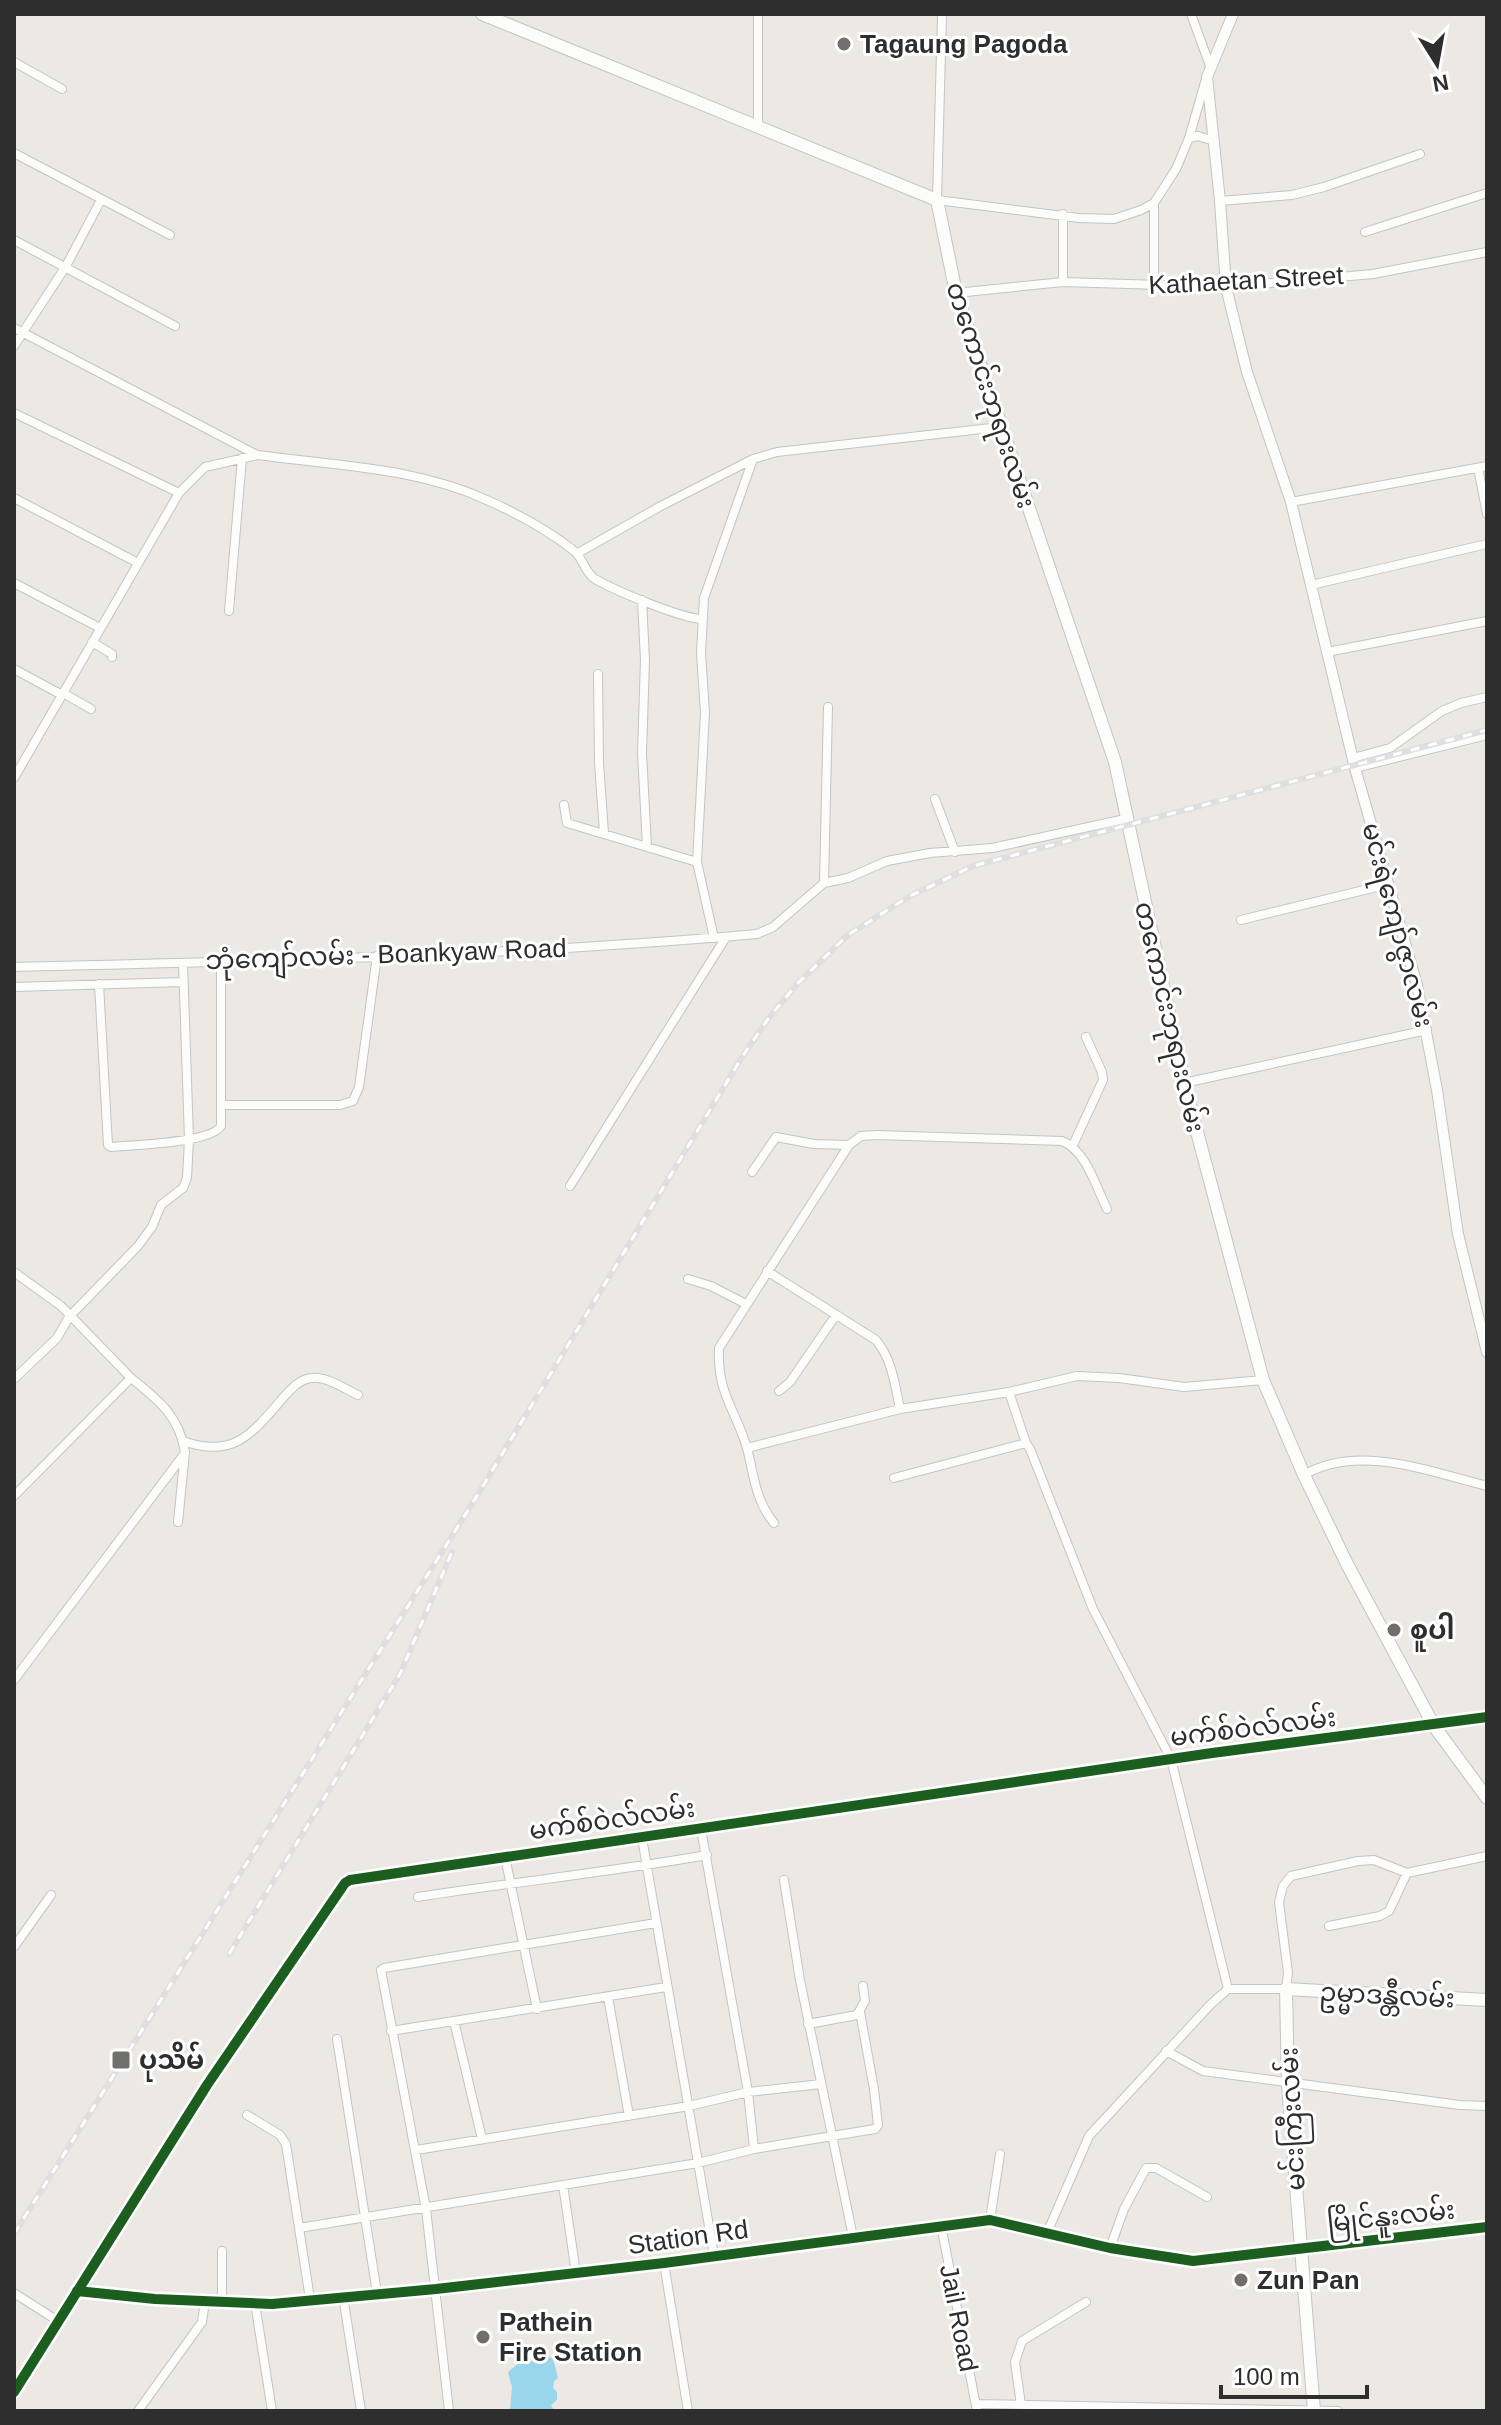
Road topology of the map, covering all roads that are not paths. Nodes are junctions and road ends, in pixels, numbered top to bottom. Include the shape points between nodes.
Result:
1 (482, 14) edge
2 (758, 14) edge
3 (942, 14) edge
4 (1191, 14) edge
5 (1233, 14) edge
6 (14, 62) edge
7 (1208, 72) junction
8 (62, 89) dead end
9 (758, 126) junction
10 (1189, 138) junction
11 (1214, 141) junction
12 (14, 153) edge
13 (1420, 154) dead end
14 (1487, 193) edge
15 (101, 200) junction
16 (937, 200) junction
17 (1220, 201) junction
18 (1154, 203) junction
19 (1063, 214) junction
20 (1365, 232) dead end
21 (170, 235) dead end
22 (14, 240) edge
23 (1487, 252) edge
24 (66, 266) junction
25 (1063, 282) junction
26 (1154, 286) junction
27 (1226, 287) junction
28 (956, 293) junction
29 (175, 326) dead end
30 (18, 330) edge
31 (14, 346) edge
32 (14, 413) edge
33 (1000, 427) junction
34 (258, 455) junction
35 (242, 458) junction
36 (753, 459) junction
37 (1483, 467) edge
38 (179, 493) junction
39 (14, 498) edge
40 (1291, 502) junction
41 (1487, 514) edge
42 (1487, 544) edge
43 (578, 553) junction
44 (138, 563) junction
45 (14, 583) edge
46 (1311, 585) junction
47 (642, 600) junction
48 (229, 611) dead end
49 (703, 619) junction
50 (1487, 621) edge
51 (100, 628) junction
52 (92, 642) junction
53 (1327, 652) junction
54 (112, 657) dead end
55 (14, 669) edge
56 (598, 674) dead end
57 (63, 694) junction
58 (1487, 697) edge
59 (828, 707) dead end
60 (91, 709) dead end
61 (1487, 735) edge
62 (18, 762) edge
63 (1354, 763) junction
64 (14, 778) edge
65 (935, 799) dead end
66 (564, 805) dead end
67 (1125, 819) junction
68 (604, 833) junction
69 (647, 846) junction
70 (955, 852) junction
71 (697, 862) junction
72 (824, 883) junction
73 (1389, 884) junction
74 (1241, 920) dead end
75 (726, 937) junction
76 (714, 938) junction
77 (377, 956) junction
78 (221, 962) junction
79 (183, 963) junction
80 (14, 967) edge
81 (183, 982) junction
82 (99, 984) junction
83 (14, 987) edge
84 (1427, 1030) junction
85 (1086, 1037) dead end
86 (1184, 1083) junction
87 (221, 1105) junction
88 (189, 1139) junction
89 (849, 1145) junction
90 (1073, 1145) junction
91 (752, 1172) dead end
92 (570, 1186) dead end
93 (1107, 1209) dead end
94 (767, 1271) junction
95 (14, 1272) edge
96 (688, 1279) dead end
97 (746, 1304) junction
98 (836, 1315) junction
99 (69, 1317) junction
100 (1487, 1352) edge
101 (15, 1375) edge
102 (131, 1378) junction
103 (1263, 1380) junction
104 (779, 1391) dead end
105 (1009, 1392) junction
106 (358, 1395) dead end
107 (900, 1409) junction
108 (183, 1441) junction
109 (1026, 1443) junction
110 (747, 1448) junction
111 (185, 1452) junction
112 (1304, 1475) junction
113 (894, 1478) dead end
114 (1487, 1486) edge
115 (14, 1496) edge
116 (178, 1522) dead end
117 (774, 1523) dead end
118 (14, 1680) edge
119 (1487, 1717) edge
120 (1434, 1726) junction
121 (1171, 1759) junction
122 (1487, 1798) edge
123 (701, 1829) junction
124 (642, 1838) junction
125 (707, 1855) junction
126 (1487, 1856) edge
127 (505, 1857) junction
128 (645, 1866) junction
129 (1407, 1873) junction
130 (784, 1880) dead end
131 (509, 1883) junction
132 (51, 1895) dead end
133 (418, 1897) dead end
134 (656, 1923) junction
135 (1329, 1926) dead end
136 (522, 1944) junction
137 (14, 1947) edge
138 (863, 1986) dead end
139 (666, 1987) junction
140 (1228, 1989) junction
141 (1286, 1989) junction
142 (608, 1997) junction
143 (1487, 2000) edge
144 (537, 2009) junction
145 (860, 2012) junction
146 (454, 2021) junction
147 (808, 2024) junction
148 (391, 2031) junction
149 (337, 2039) dead end
150 (1166, 2051) junction
151 (821, 2084) junction
152 (1288, 2085) junction
153 (748, 2092) junction
154 (689, 2106) junction
155 (1487, 2106) edge
156 (247, 2115) dead end
157 (629, 2116) junction
158 (832, 2137) junction
159 (482, 2139) junction
160 (754, 2149) junction
161 (416, 2150) junction
162 (1000, 2154) dead end
163 (698, 2163) junction
164 (563, 2185) junction
165 (1207, 2197) dead end
166 (426, 2209) junction
167 (366, 2218) junction
168 (990, 2220) junction
169 (941, 2225) junction
170 (1487, 2227) edge
171 (299, 2228) junction
172 (1047, 2233) junction
173 (853, 2237) junction
174 (1110, 2248) junction
175 (1300, 2248) junction
176 (222, 2251) dead end
177 (714, 2255) junction
178 (664, 2263) junction
179 (576, 2273) junction
180 (436, 2289) junction
181 (77, 2291) junction
182 (14, 2293) edge
183 (377, 2293) junction
184 (343, 2296) junction
185 (310, 2299) junction
186 (205, 2301) junction
187 (222, 2302) junction
188 (1086, 2302) dead end
189 (255, 2303) junction
190 (58, 2321) junction
191 (14, 2392) edge
192 (1021, 2405) junction
193 (977, 2408) edge
194 (1314, 2410) edge
195 (138, 2411) edge
196 (272, 2411) edge
197 (361, 2411) edge
198 (449, 2411) edge
199 (688, 2411) edge
200 (1338, 2411) edge

1 - 9 main road
2 - 9 street
3 - 16 street
4 - 7 street
5 - 7 street
6 - 8 street
7 - 10 street
7 - 11 street, မင်းရဲကျော်ဇွာလမ်း
9 - 16 main road
10 - 11 street
10 - 18 street
11 - 17 street, မင်းရဲကျော်ဇွာလမ်း
12 - 15 street
13 - 17 street via 1292,195
14 - 20 street
15 - 21 street
15 - 24 street
16 - 19 street
16 - 28 main road, တကောင်းဘုရားလမ်း
17 - 27 street, မင်းရဲကျော်ဇွာလမ်း
18 - 19 street via 1114,219
18 - 26 street
19 - 25 street
22 - 24 street
23 - 27 street, Kathaetan Street via 1373,274
24 - 29 street
24 - 30 street
25 - 26 street, Kathaetan Street
25 - 28 street, Kathaetan Street
26 - 27 street, Kathaetan Street
27 - 40 street, မင်းရဲကျော်ဇွာလမ်း via 1247,372
28 - 33 main road, တကောင်းဘုရားလမ်း
30 - 31 street
30 - 34 street
32 - 38 street
33 - 36 street via 824,445
33 - 67 main road, တကောင်းဘုရားလမ်း via 1115,762
34 - 35 street
34 - 43 street via 371,467 445,482 491,502
35 - 38 street via 205,467
35 - 48 street
36 - 43 street
36 - 49 street via 707,588
37 - 40 street
37 - 41 street
38 - 44 street
39 - 44 street
40 - 46 street, မင်းရဲကျော်ဇွာလမ်း
42 - 46 street
43 - 47 street via 595,578
44 - 51 street
45 - 51 street
46 - 53 street, မင်းရဲကျော်ဇွာလမ်း
47 - 49 street
47 - 69 street
49 - 71 street via 705,713
50 - 53 street
51 - 52 street
52 - 54 street
52 - 57 street
53 - 63 street, မင်းရဲကျော်ဇွာလမ်း
55 - 57 street
56 - 68 street
57 - 60 street
57 - 62 street
58 - 63 street via 1442,711 1390,748
59 - 72 street
61 - 63 street
62 - 64 street
63 - 73 street, မင်းရဲကျော်ဇွာလမ်း
65 - 70 street
66 - 68 street via 567,823
67 - 70 street
67 - 86 main road, တကောင်းဘုရားလမ်း
68 - 69 street
69 - 71 street
70 - 72 street via 907,856
71 - 76 street
72 - 75 street, ဘုံကျော်လမ်း - Boankyaw Road via 773,927
73 - 74 street
73 - 84 street, မင်းရဲကျော်ဇွာလမ်း
75 - 76 street, ဘုံကျော်လမ်း - Boankyaw Road
75 - 92 street
76 - 77 street, ဘုံကျော်လမ်း - Boankyaw Road
77 - 78 street, ဘုံကျော်လမ်း - Boankyaw Road
77 - 87 street via 353,1101
78 - 79 street, ဘုံကျော်လမ်း - Boankyaw Road
78 - 87 street
79 - 80 street, ဘုံကျော်လမ်း - Boankyaw Road
79 - 81 street
81 - 82 street
81 - 88 street
82 - 83 street
82 - 88 street via 108,1145
84 - 86 street
84 - 100 street, မင်းရဲကျော်ဇွာလမ်း via 1458,1234
85 - 90 street via 1103,1080
86 - 103 main road, တကောင်းဘုရားလမ်း
87 - 88 street via 219,1131
88 - 99 street via 183,1188 161,1205 138,1246
89 - 90 street via 861,1136 877,1135
89 - 91 street via 776,1137
89 - 94 street
90 - 93 street
94 - 97 street
94 - 98 street
95 - 99 street
96 - 97 street
97 - 110 street via 719,1348 718,1368
98 - 104 street
98 - 107 street via 884,1350
99 - 101 street via 57,1338
99 - 102 street
102 - 108 street via 157,1397
102 - 115 street
103 - 105 street via 1184,1387 1077,1376
103 - 112 main road, တကောင်းဘုရားလမ်း
105 - 107 street
105 - 109 street
106 - 108 street via 310,1378 291,1389 247,1439 201,1448
107 - 110 street
108 - 111 street
109 - 113 street
109 - 121 street via 1093,1609
110 - 117 street via 761,1504
111 - 116 street
111 - 118 street
112 - 114 street via 1343,1461 1396,1464
112 - 120 main road, တကောင်းဘုရားလမ်း
119 - 120 street, မက်စ်ဝဲလ်လမ်း
120 - 121 street, မက်စ်ဝဲလ်လမ်း
120 - 122 main road, တကောင်းဘုရားလမ်း
121 - 123 street, မက်စ်ဝဲလ်လမ်း
121 - 140 street
123 - 124 street, မက်စ်ဝဲလ်လမ်း
123 - 125 street
124 - 127 street, မက်စ်ဝဲလ်လမ်း
124 - 128 street
125 - 128 street
125 - 153 street
126 - 129 street
127 - 131 street
127 - 181 street, မက်စ်ဝဲလ်လမ်း via 345,1883 207,2085
128 - 131 street
128 - 134 street
129 - 135 street via 1389,1911
129 - 141 street via 1374,1860 1291,1876 1279,1902
130 - 147 street
131 - 133 street
131 - 136 street
132 - 137 street
134 - 136 street
134 - 139 street
136 - 144 street
136 - 148 street via 384,1968 380,1975
138 - 145 street
139 - 142 street
139 - 154 street
140 - 141 street
140 - 150 street
141 - 143 main road, ဥမ္မာဒန္တီလမ်း
141 - 152 main road, မင်းကြီးလမ်း
142 - 144 street
142 - 157 street
144 - 146 street
145 - 147 street
145 - 158 street via 878,2125
146 - 148 street
146 - 159 street
147 - 151 street
148 - 161 street
149 - 167 street
150 - 152 street via 1203,2071
150 - 172 street via 1089,2136
151 - 153 street
151 - 158 street
152 - 155 street
152 - 175 main road, မင်းကြီးလမ်း
153 - 154 street
153 - 160 street
154 - 157 street
154 - 163 street
156 - 171 street via 286,2144
157 - 159 street
158 - 160 street
158 - 173 street
159 - 161 street
160 - 163 street
161 - 166 street
162 - 168 street
163 - 164 street
163 - 177 street
164 - 166 street
164 - 179 street
165 - 174 street via 1156,2168 1146,2168
166 - 167 street
166 - 180 street
167 - 171 street
167 - 183 street
168 - 169 street, Station Rd
168 - 172 street, Station Rd
169 - 173 street, Station Rd
169 - 193 street, Jail Road
170 - 175 street, မြိုင်နူးလမ်း
171 - 185 street
172 - 174 street, Station Rd
173 - 177 street, Station Rd
174 - 175 street, Station Rd via 1193,2261
175 - 194 main road, မင်းကြီးလမ်း
176 - 187 street
177 - 178 street, Station Rd
178 - 179 street, Station Rd
178 - 199 street
179 - 180 street, Station Rd
180 - 183 street, Station Rd
180 - 198 street
181 - 186 street, Station Rd
181 - 190 street, မက်စ်ဝဲလ်လမ်း
182 - 190 street
183 - 184 street, Station Rd
184 - 185 street, Station Rd
184 - 197 street
185 - 189 street, Station Rd
186 - 187 street, Station Rd
186 - 195 street via 202,2322
187 - 189 street, Station Rd
188 - 192 street via 1022,2341 1015,2362
189 - 196 street
190 - 191 street, မက်စ်ဝဲလ်လမ်း
192 - 193 street
192 - 194 street
194 - 200 street

